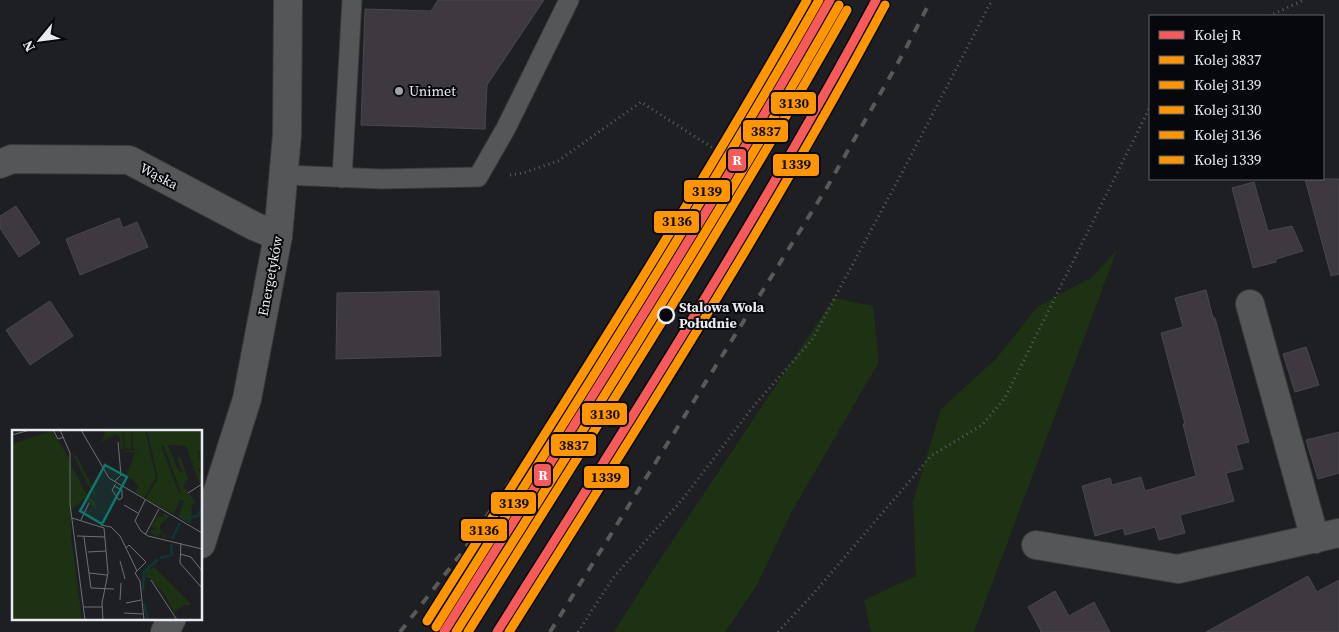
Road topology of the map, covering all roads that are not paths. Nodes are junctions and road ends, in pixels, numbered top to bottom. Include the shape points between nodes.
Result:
1 (288, 0) edge
2 (352, 0) edge
3 (569, 0) edge
4 (0, 164) edge
5 (285, 175) junction
6 (342, 178) junction
7 (278, 236) junction
8 (1250, 304) dead end
9 (1327, 536) edge
10 (202, 541) edge
11 (1036, 545) dead end
12 (171, 620) edge
13 (165, 632) edge

1 - 5 street, Energetyków
2 - 6 lane
3 - 6 lane via 478,177
4 - 7 street, Wąska via 12,159 128,160
5 - 6 lane
5 - 7 street, Energetyków
7 - 10 street, Energetyków via 247,399
8 - 9 street
9 - 11 street via 1178,570
12 - 13 street

